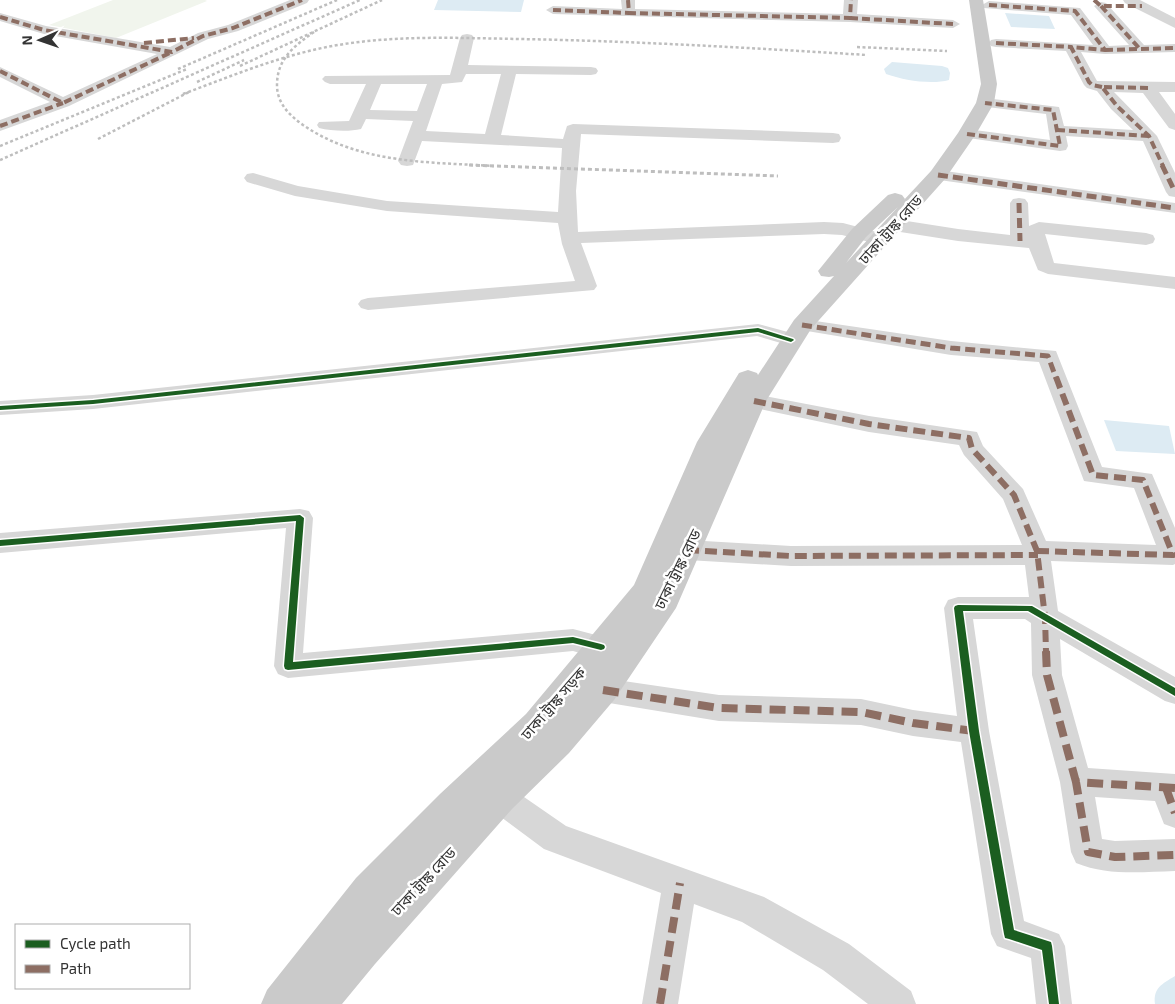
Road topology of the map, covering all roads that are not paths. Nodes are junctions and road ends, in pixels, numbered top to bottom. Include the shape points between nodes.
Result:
1 (302, 0) edge
2 (851, 0) edge
3 (965, 0) edge
4 (984, 2) edge
5 (1098, 3) edge
6 (1136, 3) edge
7 (629, 7) edge
8 (553, 10) dead end
9 (0, 17) edge
10 (850, 18) junction
11 (953, 24) dead end
12 (1175, 24) edge
13 (204, 36) junction
14 (467, 38) dead end
15 (996, 43) junction
16 (124, 44) junction
17 (1071, 47) junction
18 (1175, 48) edge
19 (1140, 49) junction
20 (1105, 50) junction
21 (172, 52) junction
22 (460, 69) junction
23 (0, 71) edge
24 (509, 71) junction
25 (591, 71) dead end
26 (979, 71) junction
27 (330, 79) dead end
28 (376, 79) junction
29 (436, 80) junction
30 (1102, 87) junction
31 (1175, 87) edge
32 (1148, 88) junction
33 (978, 101) junction
34 (63, 104) junction
35 (360, 114) junction
36 (423, 116) junction
37 (325, 125) dead end
38 (1175, 125) edge
39 (0, 126) edge
40 (1057, 130) junction
41 (967, 134) junction
42 (416, 136) junction
43 (1148, 136) junction
44 (833, 138) dead end
45 (492, 139) junction
46 (571, 144) junction
47 (407, 161) dead end
48 (938, 174) junction
49 (253, 178) dead end
50 (1175, 192) edge
51 (1019, 203) dead end
52 (1175, 208) edge
53 (567, 218) junction
54 (894, 225) junction
55 (859, 233) junction
56 (570, 238) junction
57 (881, 239) junction
58 (1146, 239) dead end
59 (1029, 242) junction
60 (1175, 282) edge
61 (368, 304) dead end
62 (792, 328) junction
63 (754, 400) junction
64 (0, 408) edge
65 (0, 543) edge
66 (687, 550) junction
67 (1038, 553) junction
68 (1174, 555) edge
69 (1045, 617) junction
70 (600, 647) junction
71 (603, 690) junction
72 (1175, 692) edge
73 (974, 731) junction
74 (1076, 782) junction
75 (1172, 796) edge
76 (500, 798) junction
77 (1175, 855) edge
78 (680, 883) junction
79 (280, 1004) edge
80 (316, 1004) edge
81 (660, 1004) edge
82 (898, 1004) edge
83 (1054, 1004) edge

1 - 13 street
2 - 10 street
3 - 26 main road
4 - 15 main road, ঢাকা ট্রাঙ্ক রোড
4 - 20 street via 1075,11
4 - 26 main road
5 - 6 street
5 - 19 street
6 - 12 street
7 - 8 street
7 - 10 street
9 - 16 street via 44,30
10 - 11 street
13 - 16 street
13 - 21 street
14 - 22 street
15 - 17 street
15 - 33 main road, ঢাকা ট্রাঙ্ক রোড via 999,58 997,82 993,92
16 - 21 street
17 - 20 street
17 - 30 street via 1089,82
18 - 19 street
19 - 20 street
21 - 34 street
22 - 24 street
22 - 29 street via 457,79
23 - 34 street
24 - 25 street
24 - 45 street
26 - 33 main road via 989,84
27 - 28 street
28 - 29 street
28 - 35 street
29 - 36 street
30 - 32 street
30 - 43 street
31 - 32 street
32 - 38 street
33 - 40 street via 1053,110
33 - 41 main road, ঢাকা ট্রাঙ্ক রোড
33 - 55 main road, ঢাকা ট্রাঙ্ক রোড via 923,172
34 - 39 street
35 - 36 street
35 - 37 street via 355,126
36 - 42 street
40 - 41 street via 1060,146
40 - 43 street
41 - 48 main road, ঢাকা ট্রাঙ্ক রোড
42 - 45 street
42 - 47 street
43 - 50 street
44 - 46 street via 574,129
45 - 46 street
46 - 53 street
48 - 52 street
48 - 54 main road, ঢাকা ট্রাঙ্ক রোড
49 - 53 street via 295,191 387,206
51 - 59 street
53 - 56 street
54 - 57 main road, ঢাকা ট্রাঙ্ক রোড
54 - 59 street
55 - 56 street via 791,229
55 - 57 street
55 - 62 main road, ঢাকা ট্রাঙ্ক রোড
56 - 61 street via 587,286
57 - 62 main road, ঢাকা ট্রাঙ্ক রোড
58 - 59 street via 1039,228
59 - 60 street via 1048,268
62 - 63 main road, ঢাকা ট্রাঙ্ক রোড
62 - 64 street via 93,402
62 - 68 street via 951,348 1048,356 1093,474 1143,480
62 - 70 main road, ঢাকা ট্রাঙ্ক সড়ক via 756,364 710,442 646,590
63 - 66 main road, ঢাকা ট্রাঙ্ক রোড
63 - 67 street via 869,424 969,438 972,449 1014,495
65 - 70 street via 300,518 288,666 573,640
66 - 67 street via 791,556
66 - 71 main road, ঢাকা ট্রাঙ্ক রোড via 665,600
67 - 68 street
67 - 69 street
69 - 72 street
69 - 73 street via 1030,608 958,608
69 - 74 street via 1047,675
70 - 79 main road, ঢাকা ট্রাঙ্ক সড়ক via 538,724 369,891
71 - 73 street via 719,708 861,712
71 - 76 main road, ঢাকা ট্রাঙ্ক রোড via 557,743
73 - 83 street via 1010,934 1047,946
74 - 75 street
74 - 77 street via 1088,852 1115,857
76 - 78 street via 556,838
76 - 80 main road, ঢাকা ট্রাঙ্ক রোড
78 - 81 street
78 - 82 street via 752,909 836,957

